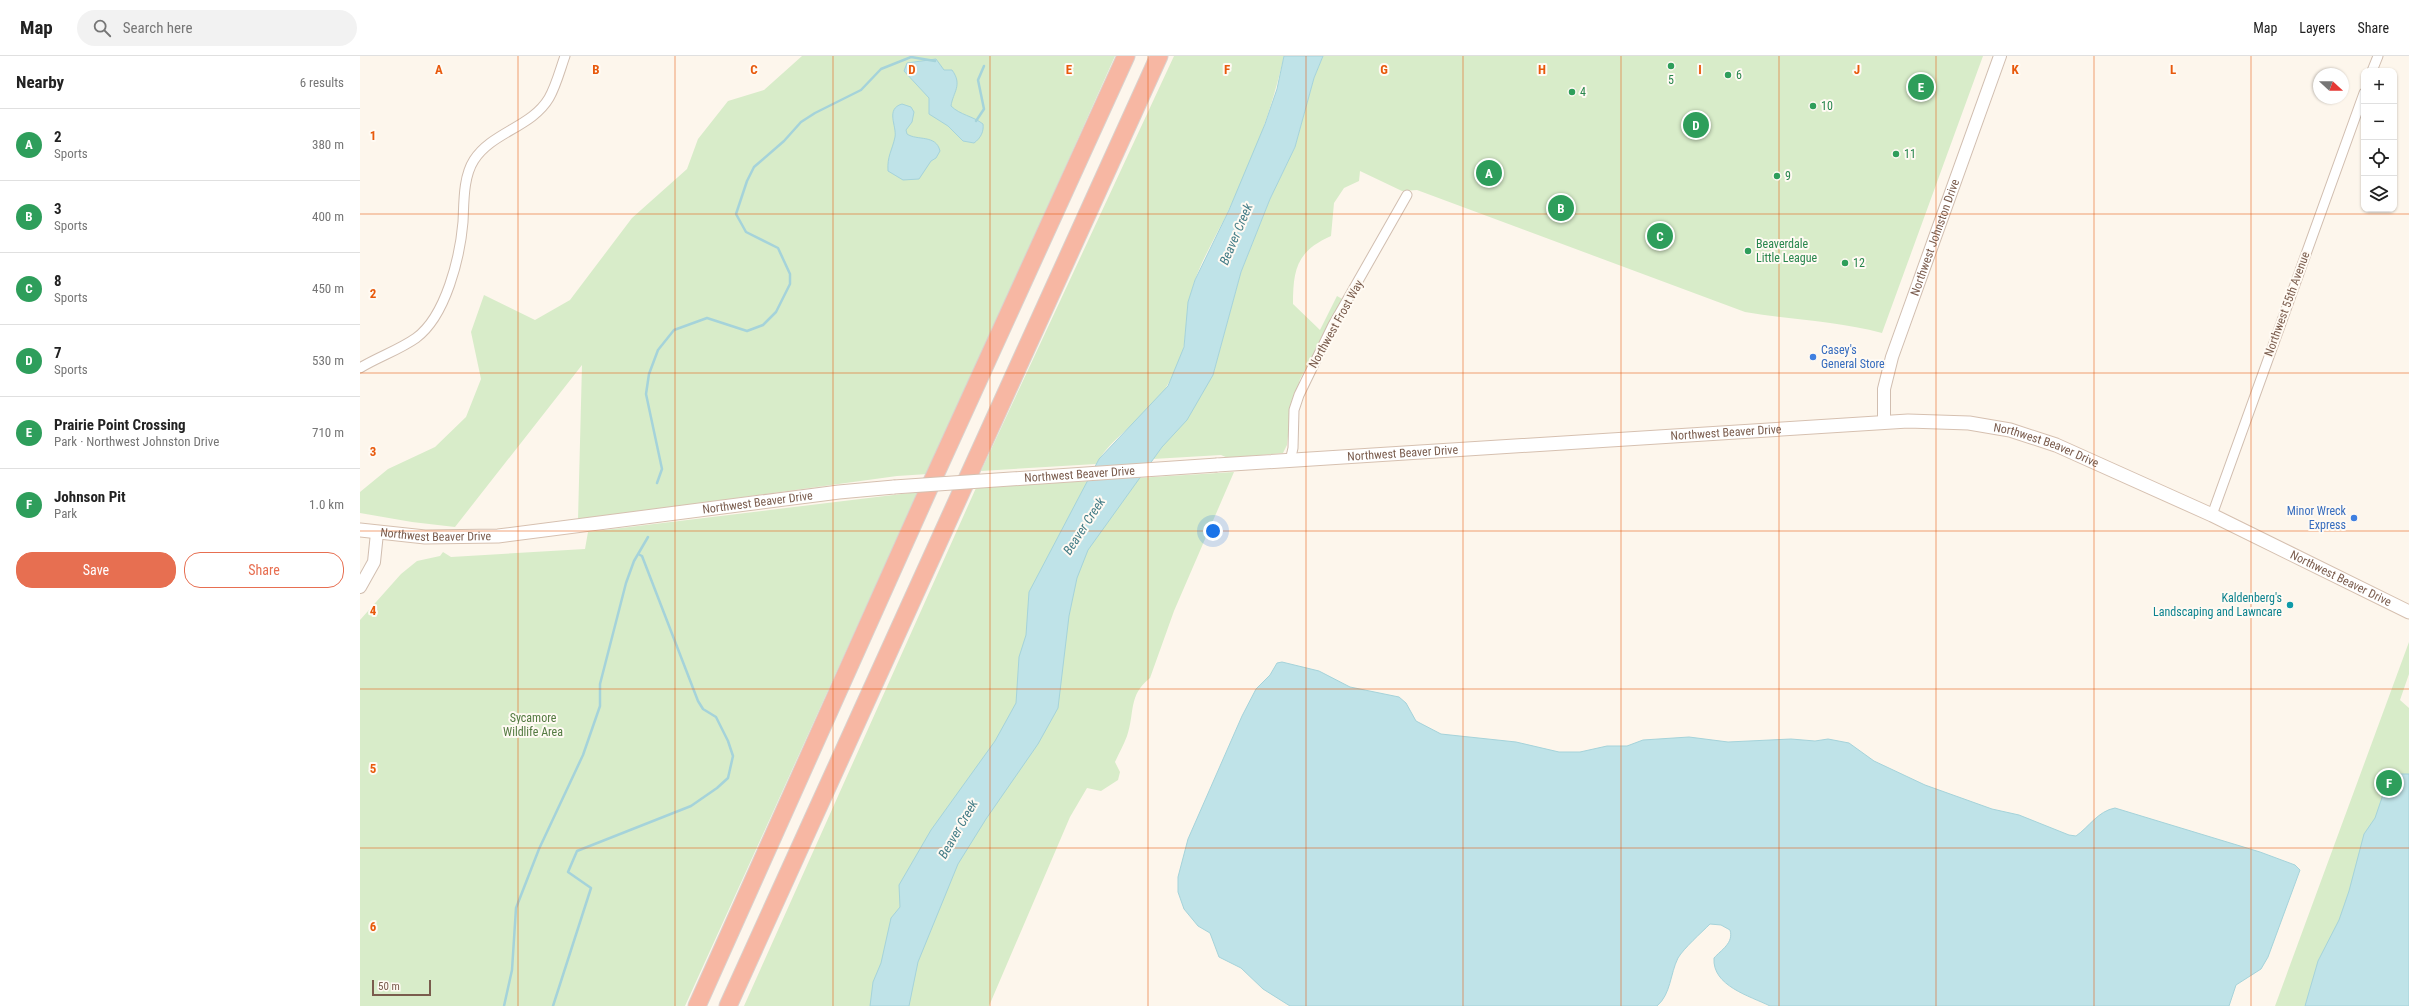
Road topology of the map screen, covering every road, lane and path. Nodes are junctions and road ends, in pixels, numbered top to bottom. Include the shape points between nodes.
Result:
1 (566, 56) edge
2 (1126, 56) edge
3 (1159, 56) edge
4 (2000, 56) edge
5 (2378, 56) edge
6 (2373, 68) edge
7 (2361, 101) edge
8 (1407, 194) dead end
9 (360, 368) edge
10 (1884, 422) junction
11 (1290, 461) junction
12 (2212, 514) junction
13 (360, 530) edge
14 (377, 533) junction
15 (360, 587) edge
16 (2409, 612) edge
17 (697, 1006) edge
18 (728, 1006) edge

1 - 9 street via 549,99 533,115 486,146 474,160 467,183 461,245 456,268 444,299 428,325 417,337
2 - 17 highway
3 - 18 highway
4 - 10 street, Northwest Johnston Drive via 1892,357 1884,389
5 - 6 street
7 - 12 street, Northwest 55th Avenue
8 - 11 street, Northwest Frost Way via 1333,325 1305,382 1294,410
10 - 11 main road, Northwest Beaver Drive
10 - 12 main road, Northwest Beaver Drive via 1969,423 2034,436
11 - 14 main road, Northwest Beaver Drive, bridge via 839,492 498,536 425,538
12 - 16 main road, Northwest Beaver Drive
13 - 14 main road, Northwest Beaver Drive
14 - 15 street via 374,562

